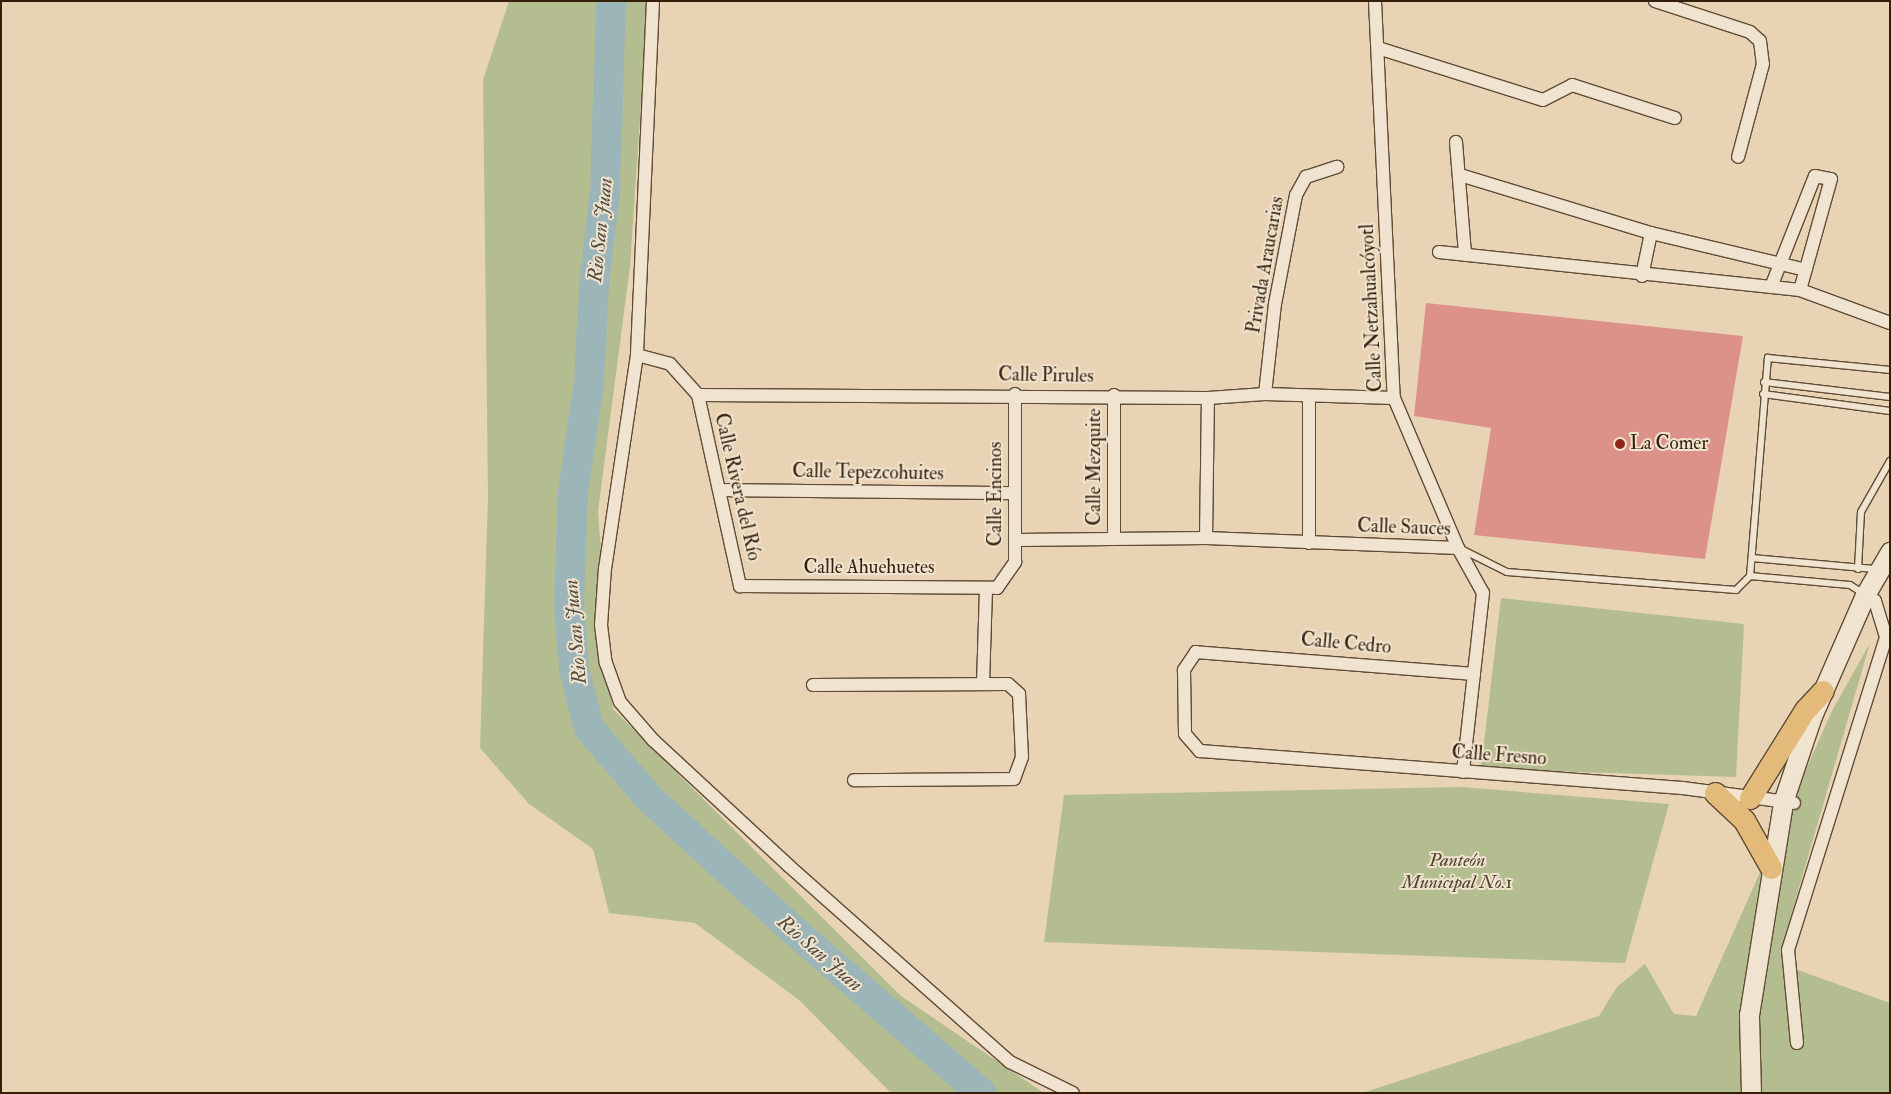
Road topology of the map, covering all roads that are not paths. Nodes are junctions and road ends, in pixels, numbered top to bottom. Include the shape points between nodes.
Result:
1 (653, 1) edge
2 (1375, 1) edge
3 (1655, 1) edge
4 (1378, 48) junction
5 (1675, 118) dead end
6 (1456, 142) dead end
7 (1738, 157) dead end
8 (1337, 167) dead end
9 (1460, 175) junction
10 (1652, 233) junction
11 (1439, 252) dead end
12 (1465, 255) junction
13 (1777, 265) junction
14 (1806, 270) junction
15 (1642, 276) junction
16 (1771, 286) junction
17 (1800, 290) junction
18 (1890, 323) edge
19 (637, 355) junction
20 (1890, 370) edge
21 (1764, 382) junction
22 (1015, 394) junction
23 (1265, 394) junction
24 (1763, 394) junction
25 (698, 395) junction
26 (1114, 395) junction
27 (1890, 397) edge
28 (1208, 398) junction
29 (1309, 398) junction
30 (1394, 398) junction
31 (1890, 411) edge
32 (1890, 461) edge
33 (722, 490) junction
34 (1014, 493) junction
35 (1114, 538) junction
36 (1206, 538) junction
37 (1017, 540) junction
38 (1309, 543) junction
39 (1458, 548) junction
40 (1890, 552) edge
41 (1752, 558) junction
42 (1858, 569) junction
43 (1884, 574) edge
44 (1750, 576) junction
45 (740, 586) joint
46 (991, 588) junction
47 (1870, 598) junction
48 (1474, 674) junction
49 (983, 684) junction
50 (813, 685) dead end
51 (1823, 691) junction
52 (1200, 751) joint
53 (1463, 772) junction
54 (854, 780) dead end
55 (1715, 793) junction
56 (1750, 798) junction
57 (1788, 802) junction
58 (1771, 868) junction
59 (1755, 1013) junction
60 (1797, 1043) dead end
61 (1073, 1093) edge
62 (1751, 1093) edge
63 (1762, 1093) edge

1 - 19 street
2 - 4 street, Calle Netzahualcóyotl
3 - 7 street via 1750,32 1760,41 1762,64
4 - 5 street via 1543,100 1572,85
4 - 30 street, Calle Netzahualcóyotl
6 - 9 street
8 - 23 street, Privada Araucarias via 1306,177 1296,195 1275,304
9 - 10 street
9 - 12 street
10 - 13 street
10 - 15 street
11 - 12 street
12 - 15 street
13 - 14 street
13 - 14 street via 1815,176 1831,179
13 - 16 street
14 - 17 street
15 - 16 street
16 - 17 street
17 - 18 street
19 - 25 street via 670,364
19 - 61 street via 604,568 601,625 606,663 620,702 653,740 789,866 1010,1062
20 - 21 lane via 1768,358
21 - 24 lane
21 - 27 lane
22 - 25 street, Calle Pirules
22 - 26 street, Calle Pirules
22 - 34 street, Calle Encinos
23 - 28 street, Calle Pirules
23 - 29 street, Calle Pirules
24 - 31 lane
24 - 41 lane
25 - 33 street, Calle Rivera del Río
26 - 28 street, Calle Pirules
26 - 35 street, Calle Mezquite
28 - 36 street
29 - 30 street, Calle Pirules
29 - 38 street
30 - 39 street, Calle Netzahualcóyotl
32 - 42 lane via 1861,512
33 - 34 street, Calle Tepezcohuites
33 - 45 street, Calle Rivera del Río
34 - 37 street, Calle Encinos
35 - 36 street, Calle Sauces
35 - 37 street, Calle Sauces
36 - 38 street, Calle Sauces
37 - 46 street, Calle Encinos via 1015,562
38 - 39 street, Calle Sauces
39 - 44 lane, Calle Sauces via 1507,572 1736,590
39 - 48 street, Calle Netzahualcóyotl via 1483,593
40 - 43 main road
41 - 42 lane
41 - 44 lane
42 - 43 lane
43 - 47 main road
44 - 47 lane via 1850,585
45 - 46 street, Calle Ahuehuetes
46 - 49 street
47 - 51 main road
47 - 57 main road
47 - 60 street via 1886,637 1788,950
48 - 52 street, Calle Cedro via 1196,652 1184,670 1185,734
48 - 53 street, Calle Netzahualcóyotl
49 - 50 street
49 - 54 street via 1008,684 1019,694 1022,757 1014,778
51 - 56 main road via 1805,710
51 - 57 main road
52 - 53 street, Calle Fresno
53 - 55 street, Calle Fresno
55 - 56 street, Calle Fresno
55 - 58 main road via 1744,820
56 - 57 street, Calle Fresno
57 - 58 main road
57 - 59 main road
58 - 59 main road
59 - 62 main road
59 - 63 main road

